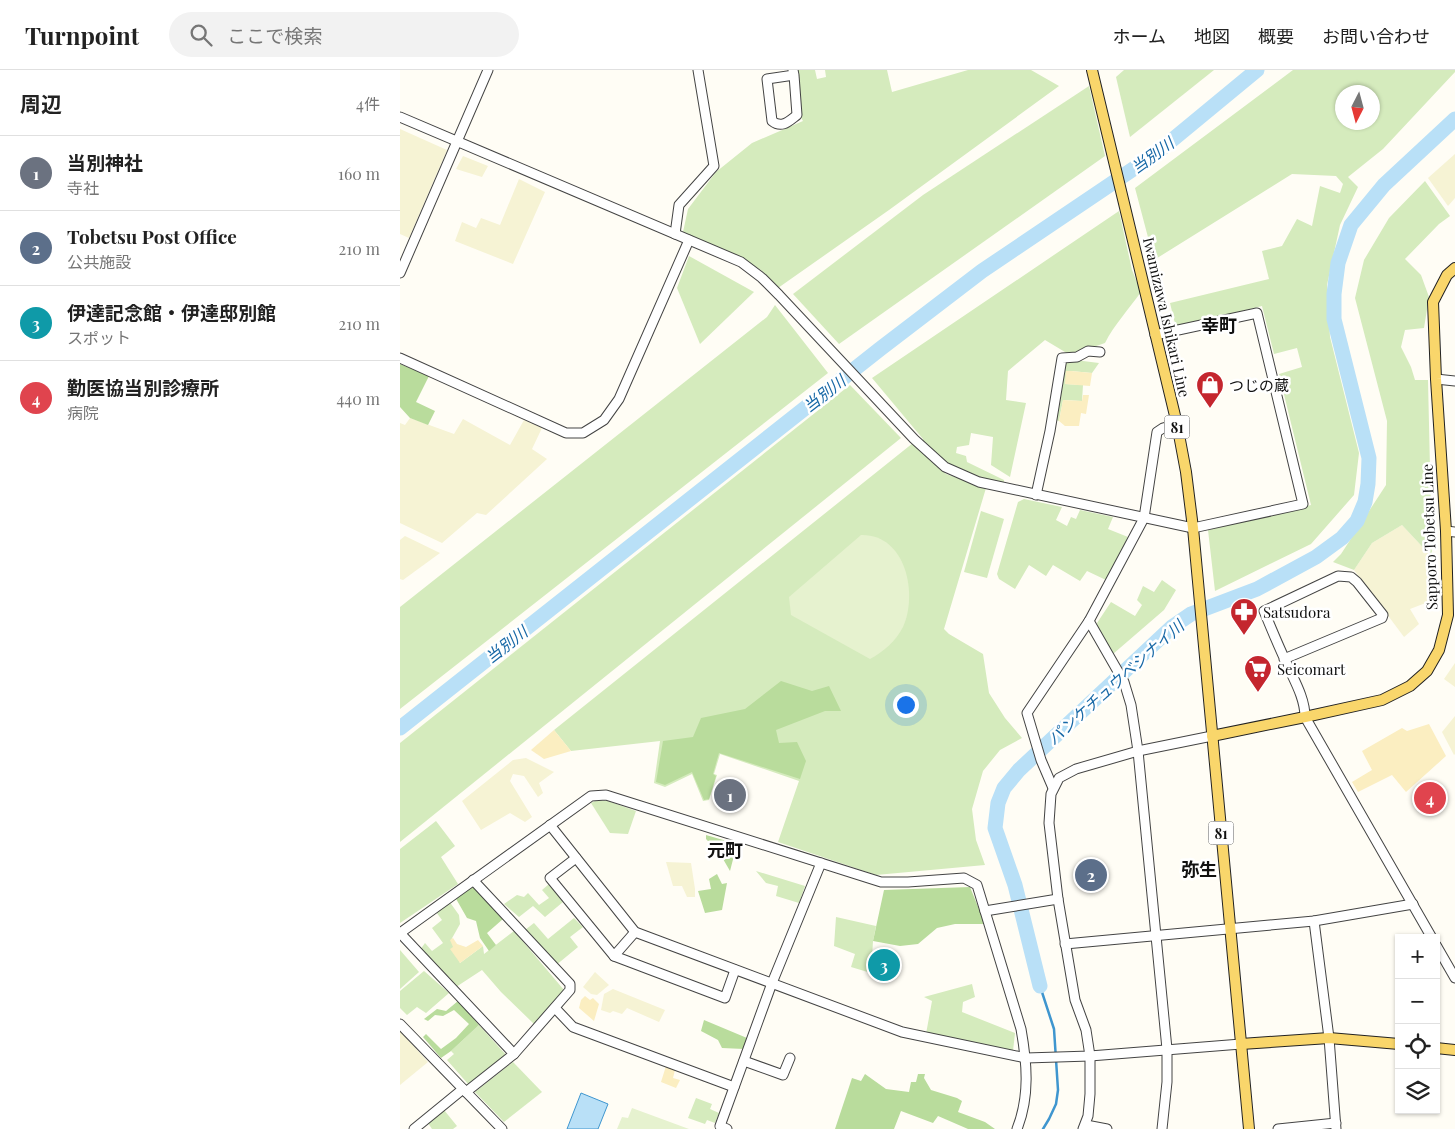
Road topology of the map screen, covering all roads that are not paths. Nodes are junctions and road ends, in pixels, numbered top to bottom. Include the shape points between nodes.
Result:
1 (488, 70) edge
2 (698, 70) edge
3 (1092, 70) edge
4 (794, 72) edge
5 (400, 117) edge
6 (457, 141) junction
7 (675, 234) junction
8 (689, 240) junction
9 (1455, 268) edge
10 (400, 273) edge
11 (1155, 335) junction
12 (1100, 352) dead end
13 (400, 358) edge
14 (1436, 379) junction
15 (1455, 381) edge
16 (1177, 424) junction
17 (1036, 494) junction
18 (1144, 518) junction
19 (1193, 528) junction
20 (1450, 531) edge
21 (1090, 621) junction
22 (1284, 659) junction
23 (1306, 717) junction
24 (1212, 736) junction
25 (1138, 751) junction
26 (1053, 788) junction
27 (550, 825) junction
28 (576, 858) junction
29 (821, 863) junction
30 (473, 880) junction
31 (1058, 899) junction
32 (1413, 904) junction
33 (985, 911) junction
34 (1314, 921) junction
35 (1230, 930) junction
36 (636, 932) junction
37 (1430, 934) edge
38 (1157, 936) junction
39 (1065, 944) junction
40 (1440, 951) edge
41 (614, 956) junction
42 (735, 970) junction
43 (1454, 974) edge
44 (772, 983) junction
45 (555, 1008) junction
46 (400, 1024) edge
47 (1329, 1038) junction
48 (1241, 1044) junction
49 (1395, 1044) edge
50 (1440, 1048) edge
51 (1167, 1049) junction
52 (1455, 1050) edge
53 (514, 1054) junction
54 (1090, 1056) junction
55 (790, 1058) dead end
56 (1026, 1058) junction
57 (744, 1061) junction
58 (734, 1087) junction
59 (465, 1090) junction
60 (1336, 1126) edge
61 (1084, 1127) edge
62 (414, 1129) edge
63 (502, 1129) edge
64 (727, 1129) edge
65 (1017, 1129) edge
66 (1107, 1129) edge
67 (1162, 1129) edge
68 (1249, 1129) edge
69 (1278, 1129) edge

1 - 6 street
2 - 7 street via 714,166 679,205
3 - 11 main road, Iwamizawa Ishikari Line / 81
4 - 4 street via 767,79 772,121 776,124 784,124 797,115
5 - 6 street
6 - 7 street
6 - 10 street
7 - 8 street
8 - 13 street via 619,399 604,420 583,433 566,433
8 - 17 street via 741,262 762,278 914,440 945,467 979,482
9 - 14 main road, Sapporo Tobetsu Line via 1447,275 1432,302
11 - 16 main road, Iwamizawa Ishikari Line / 81
11 - 19 street via 1257,313 1303,504
12 - 17 street via 1088,351 1077,357 1062,358
14 - 15 street
14 - 20 main road, Sapporo Tobetsu Line
16 - 18 street via 1157,432
16 - 19 main road, Iwamizawa Ishikari Line / 81
17 - 18 street
18 - 19 street
18 - 21 street
19 - 24 main road, Iwamizawa Ishikari Line / 81
20 - 23 main road, Sapporo Tobetsu Line via 1448,615 1439,650 1427,671 1410,686 1382,700
21 - 25 street via 1124,682 1132,705
21 - 26 street via 1027,712
22 - 22 street via 1264,611 1338,576 1357,582 1383,615
22 - 23 street via 1305,706
23 - 24 main road, Sapporo Tobetsu Line
23 - 32 street
24 - 25 street
24 - 35 main road, Iwamizawa Ishikari Line / 81
25 - 26 street via 1067,773
25 - 38 street
26 - 31 street via 1049,812
27 - 28 street
27 - 29 street via 592,796 606,795
27 - 30 street
28 - 36 street
28 - 41 street via 550,878
29 - 33 street via 881,882 964,878 978,885
29 - 44 street
30 - 45 street via 570,984 570,990
30 - 53 street via 400,933
31 - 33 street
31 - 39 street
32 - 34 street
32 - 37 street
33 - 56 street via 1021,1028
34 - 35 street
34 - 47 street
35 - 38 street
35 - 48 main road, Iwamizawa Ishikari Line / 81
36 - 41 street
36 - 42 street
38 - 39 street
38 - 51 street
39 - 54 street via 1074,1000 1086,1030
40 - 43 street
41 - 42 street via 725,998
42 - 44 street
44 - 56 street via 902,1032
44 - 57 street
45 - 53 street
45 - 58 street via 573,1028
46 - 59 street
47 - 48 main road
47 - 49 main road
47 - 60 street
48 - 51 street
48 - 68 main road, Iwamizawa Ishikari Line
50 - 52 main road
51 - 54 street
51 - 67 street
53 - 59 street
54 - 56 street
54 - 61 street via 1090,1094
55 - 57 street via 783,1075
56 - 65 street via 1026,1094
57 - 58 street
58 - 64 street via 720,1126
59 - 62 street
59 - 63 street
60 - 69 street
61 - 66 street

